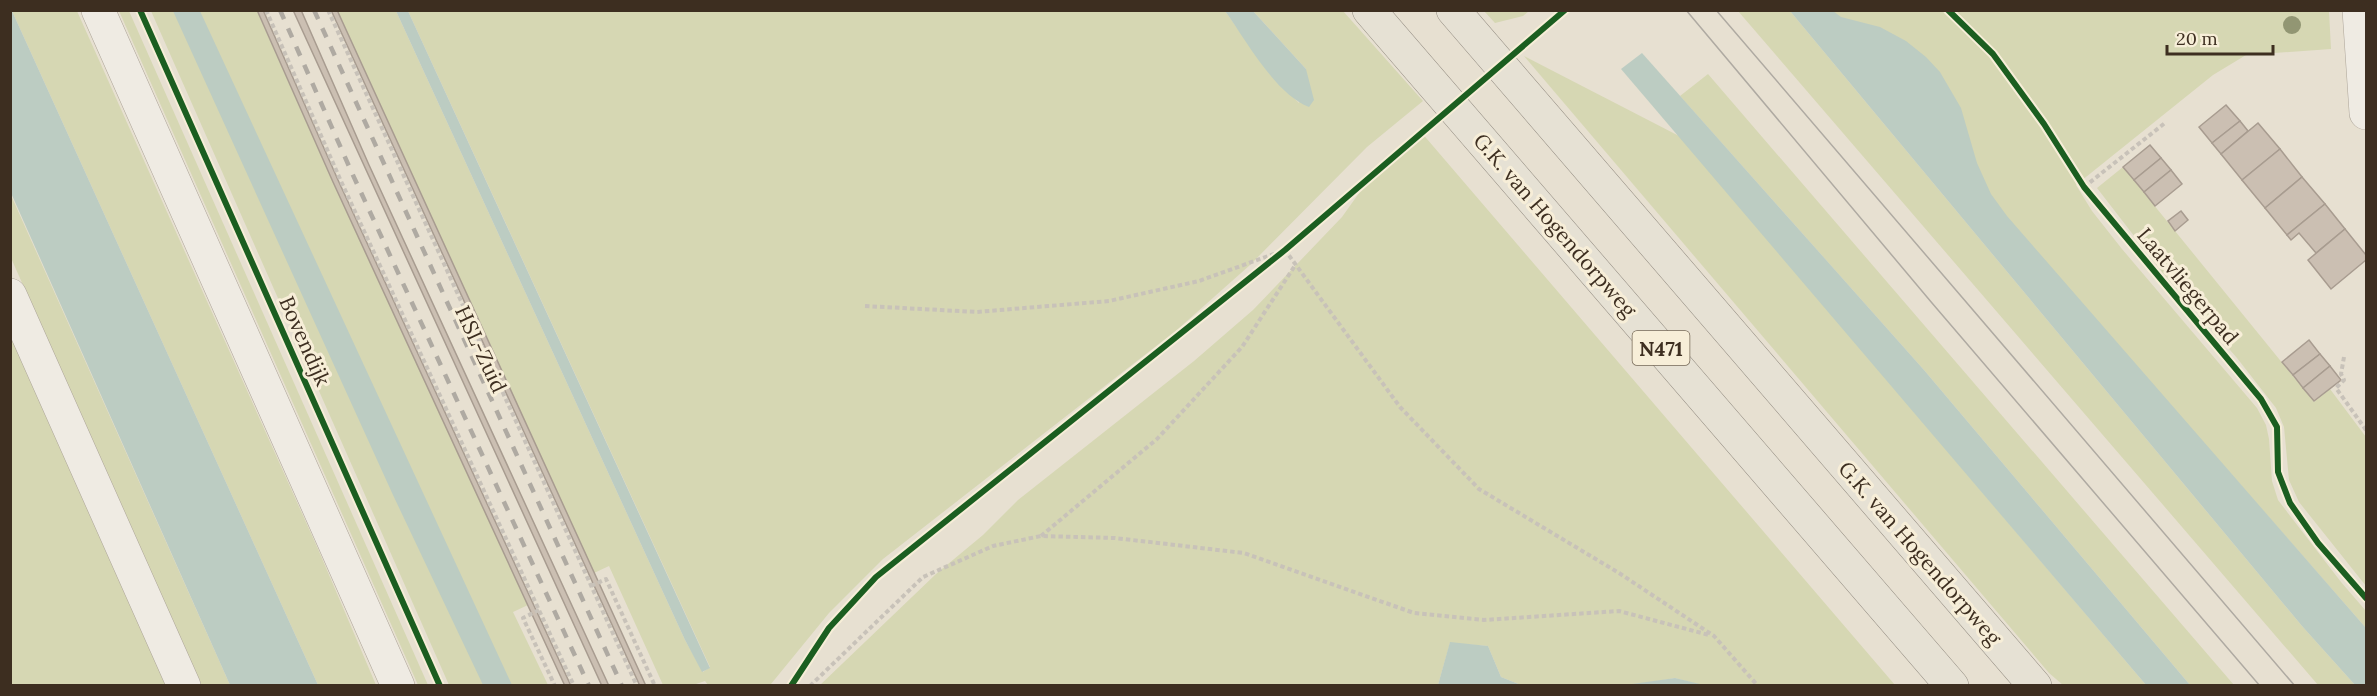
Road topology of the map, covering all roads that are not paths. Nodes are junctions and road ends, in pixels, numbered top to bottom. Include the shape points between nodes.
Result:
1 (98, 10) edge
2 (1369, 10) edge
3 (1453, 10) edge
4 (2359, 10) edge
5 (2365, 57) edge
6 (2367, 113) edge
7 (10, 295) edge
8 (184, 686) edge
9 (398, 686) edge
10 (1952, 686) edge
11 (2035, 686) edge

1 - 9 street
2 - 10 main road, G.K. van Hogendorpweg / N471
3 - 11 main road, G.K. van Hogendorpweg / N471
4 - 5 street
5 - 6 street
7 - 8 street

